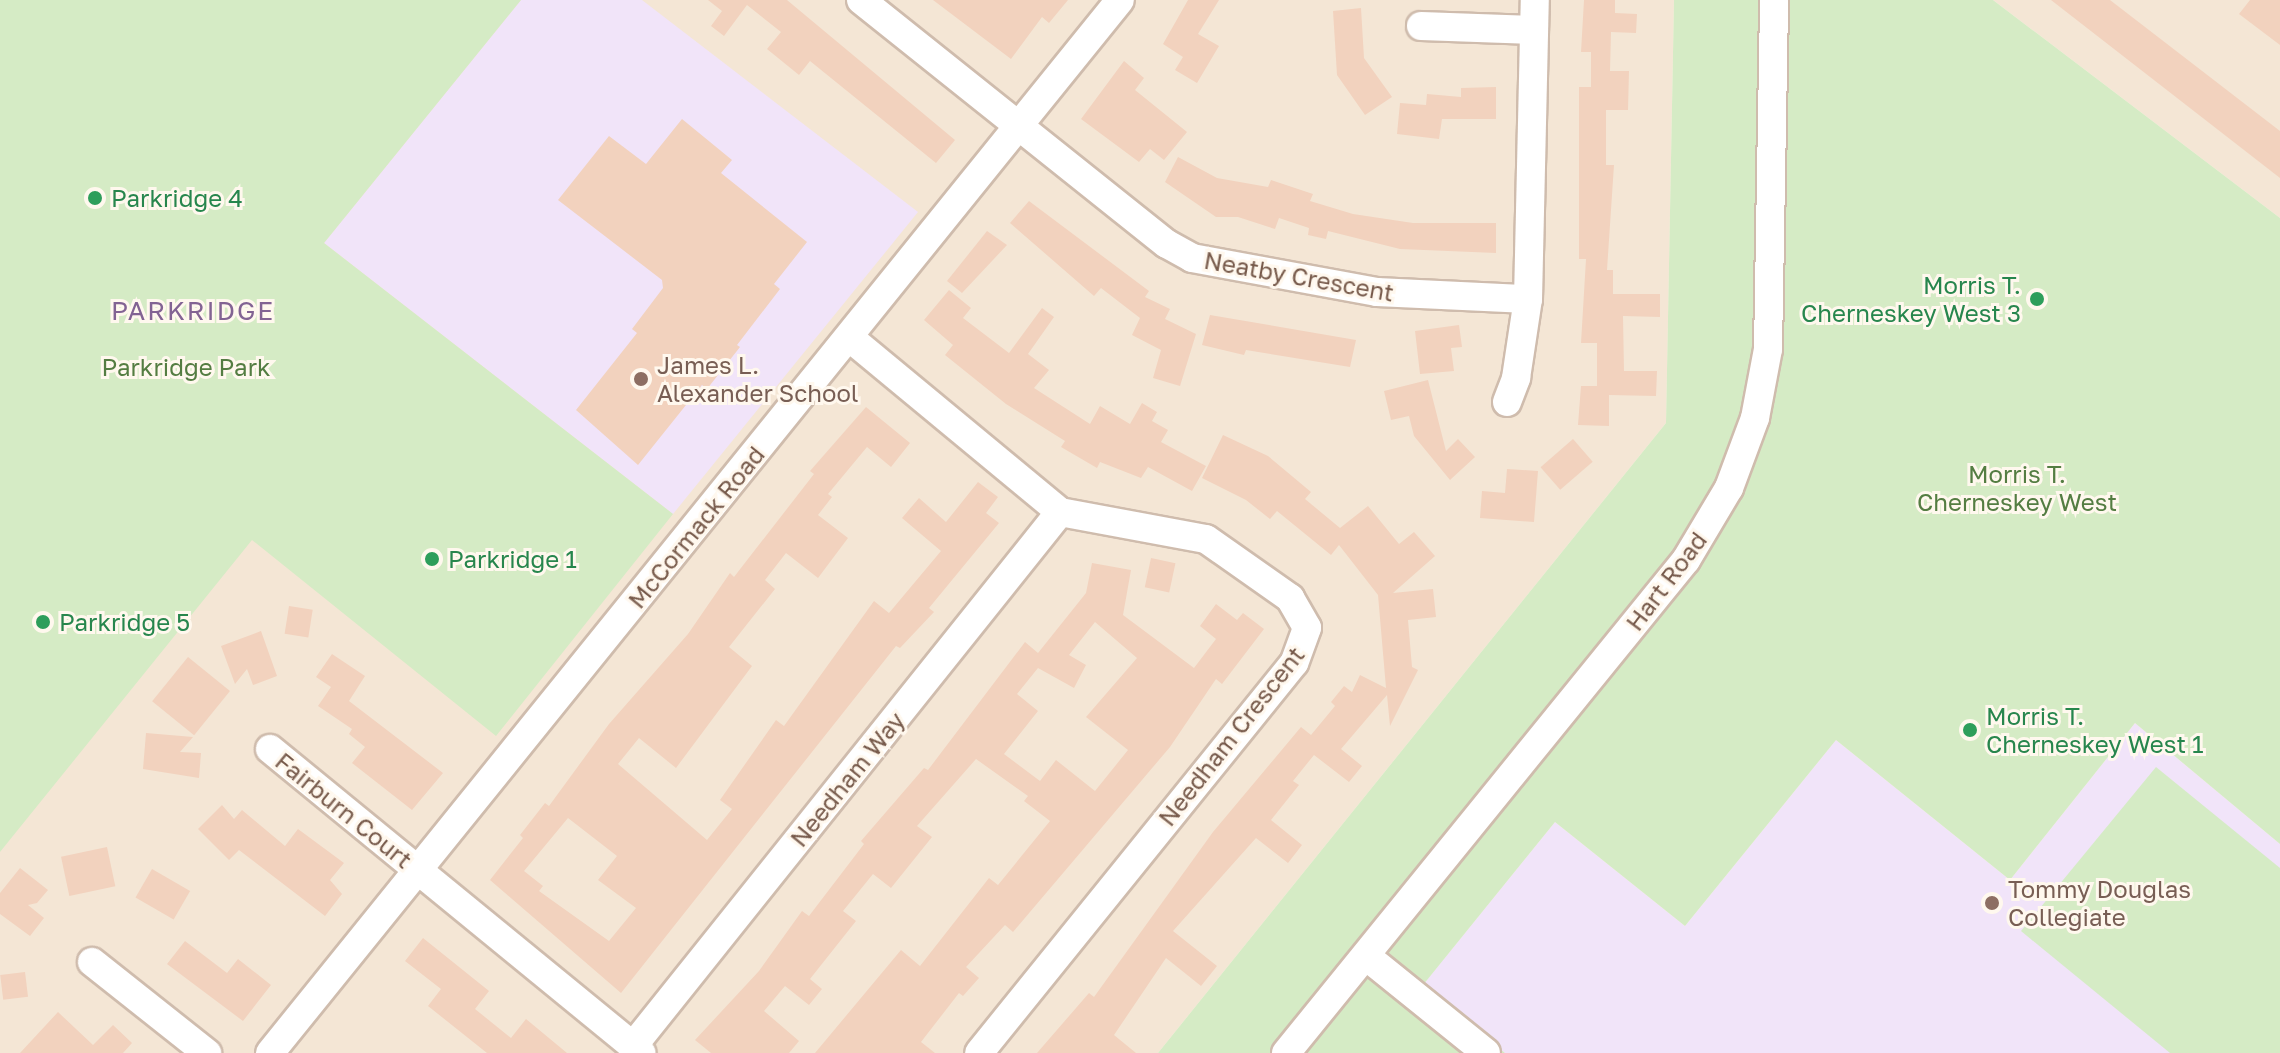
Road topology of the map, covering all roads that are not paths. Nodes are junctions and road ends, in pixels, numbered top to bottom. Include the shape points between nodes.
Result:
1 (861, 0) edge
2 (1120, 0) edge
3 (1535, 0) edge
4 (1774, 0) edge
5 (1421, 26) dead end
6 (1534, 30) junction
7 (1019, 125) junction
8 (1528, 299) junction
9 (850, 338) junction
10 (1507, 402) dead end
11 (1060, 512) junction
12 (270, 749) dead end
13 (418, 871) junction
14 (1366, 956) junction
15 (92, 962) dead end
16 (638, 1050) edge
17 (207, 1053) edge
18 (270, 1053) edge
19 (979, 1053) edge
20 (1286, 1053) edge
21 (1486, 1053) edge

1 - 7 street, Neatby Crescent
2 - 7 street, McCormack Road
3 - 6 street
4 - 14 street, Hart Road via 1768,349 1755,418 1734,476 1686,560
5 - 6 street
6 - 8 street
7 - 8 street, Neatby Crescent via 1167,244 1192,258 1377,292
7 - 9 street, McCormack Road
8 - 10 street via 1516,378
9 - 11 street, Needham Crescent
9 - 13 street, McCormack Road
11 - 16 street, Needham Way
11 - 19 street, Needham Crescent via 1206,539 1290,598 1307,628 1294,663
12 - 13 street, Fairburn Court
13 - 16 street
13 - 18 street, McCormack Road
14 - 20 street, Hart Road
14 - 21 street
15 - 17 street

